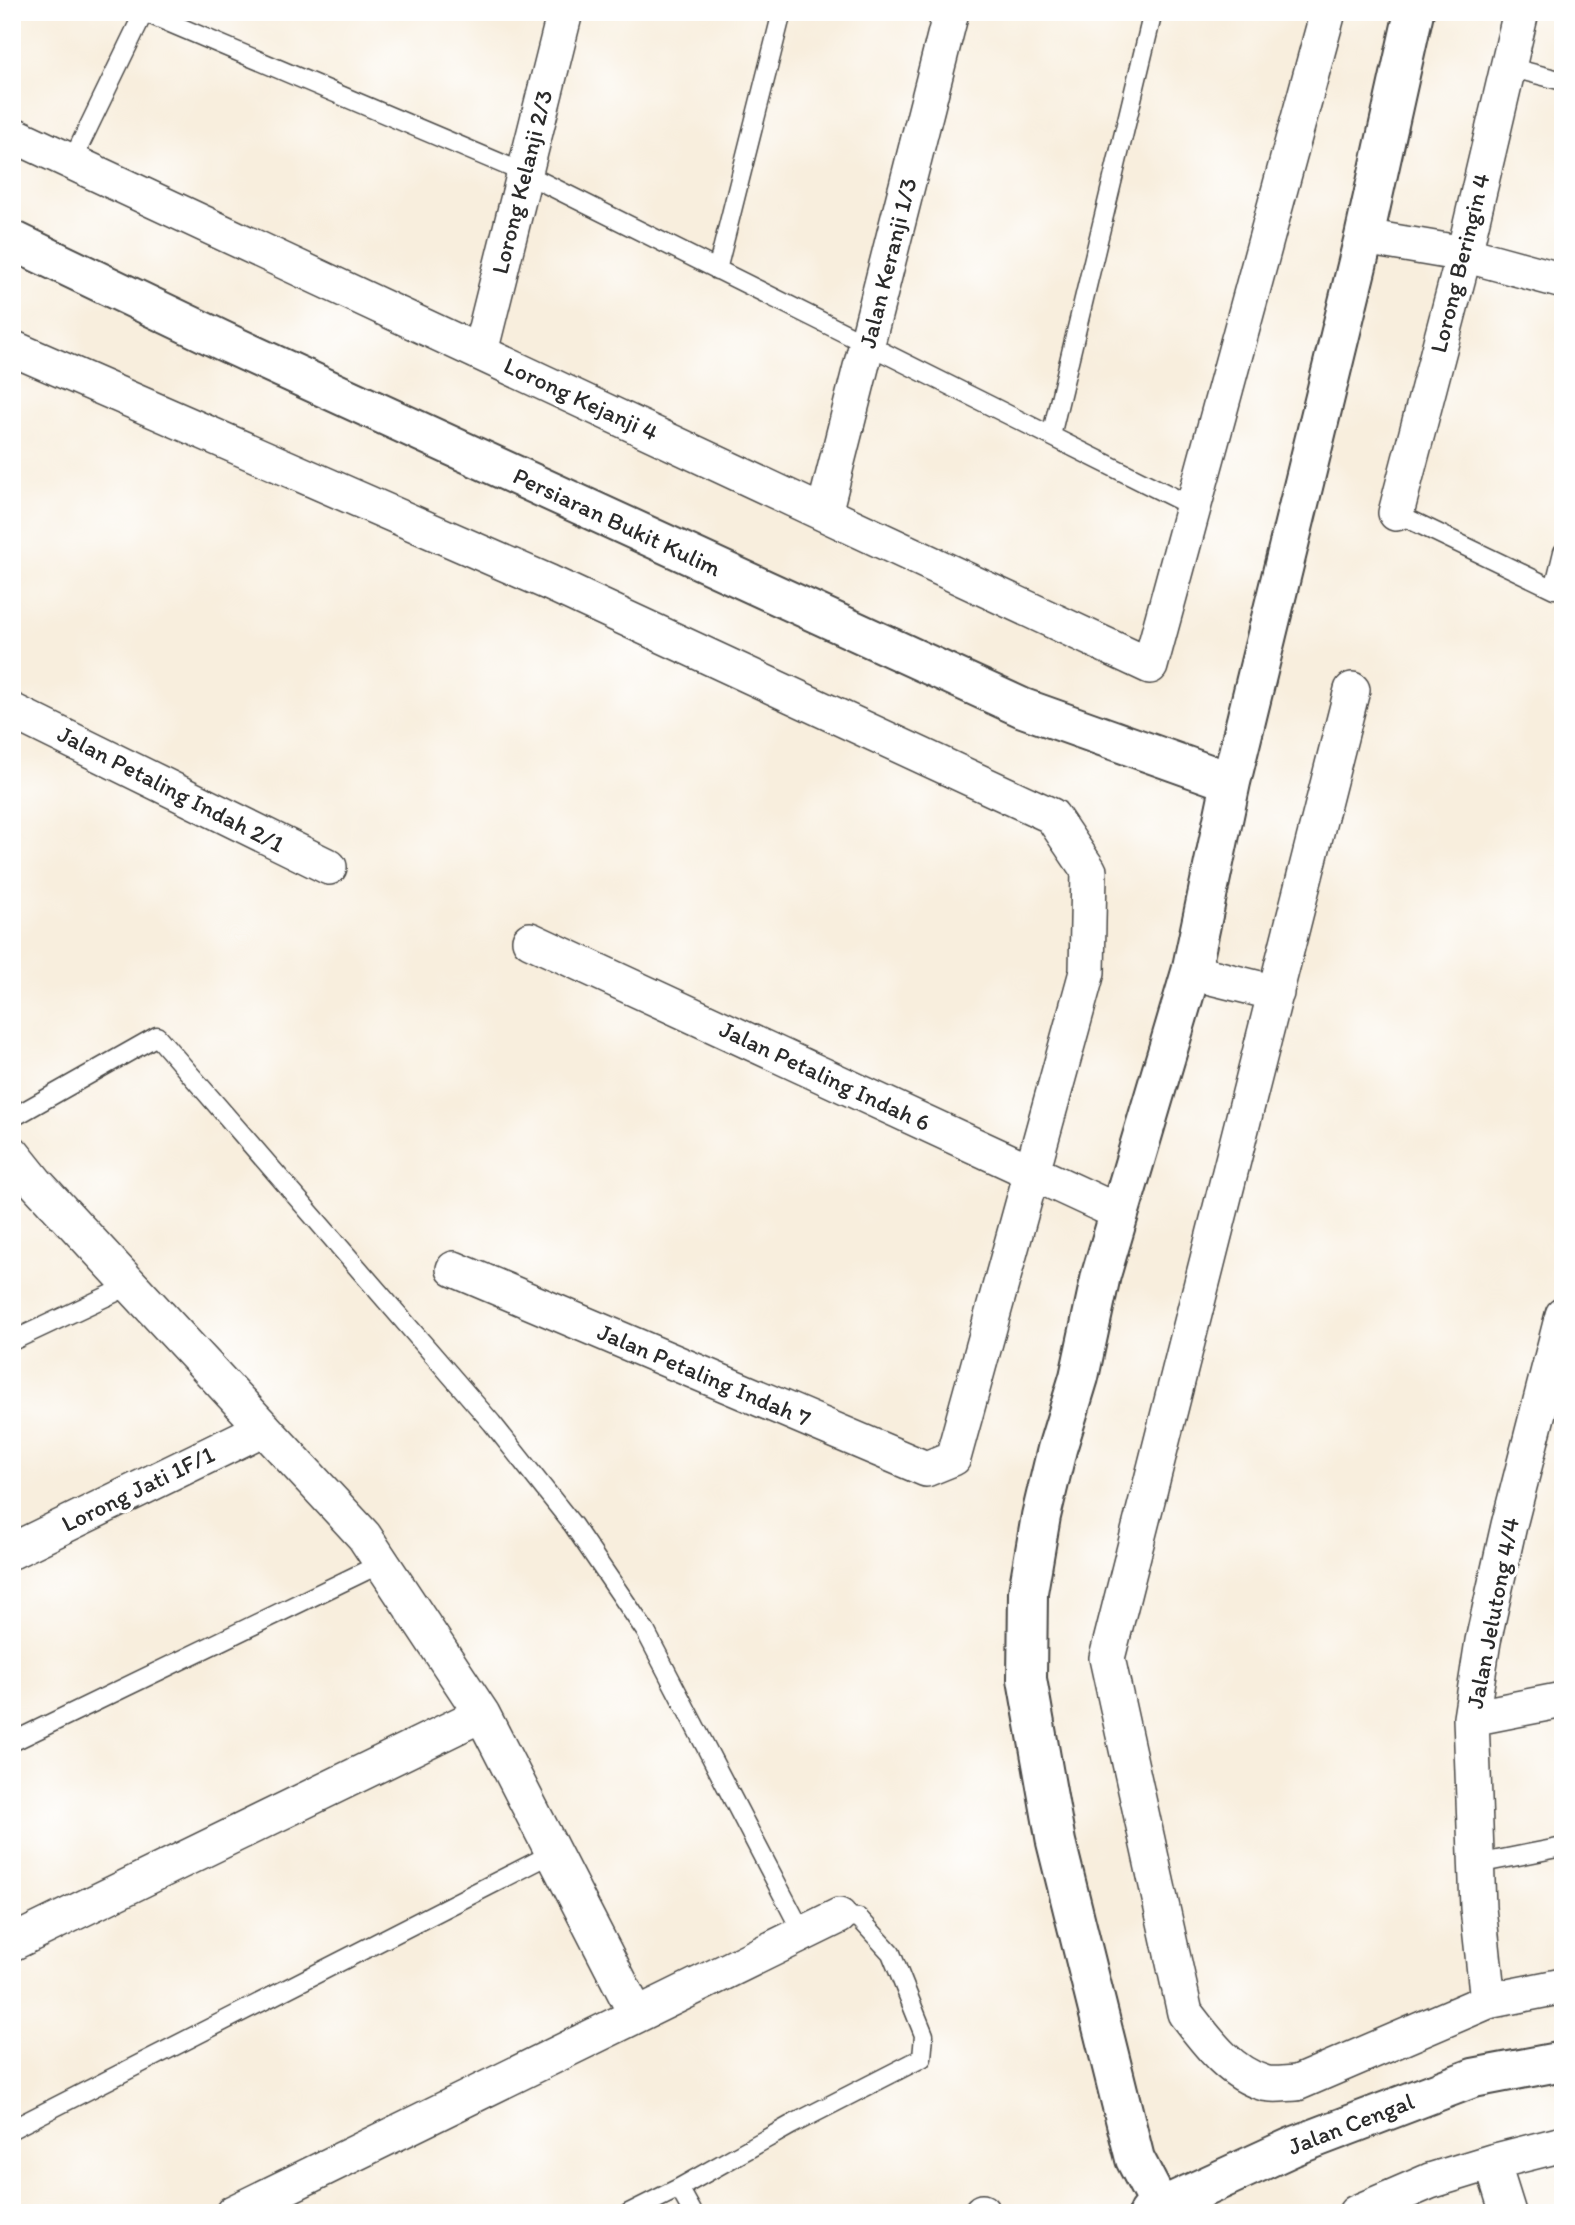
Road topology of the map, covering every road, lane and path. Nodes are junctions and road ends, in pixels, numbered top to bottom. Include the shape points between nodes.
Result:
1 (565, 12) edge
2 (782, 12) edge
3 (951, 12) edge
4 (1153, 12) edge
5 (1328, 12) edge
6 (1414, 12) edge
7 (1521, 12) edge
8 (1508, 67) junction
9 (1563, 81) edge
10 (12, 134) edge
11 (72, 161) junction
12 (524, 173) junction
13 (1364, 237) junction
14 (12, 240) edge
15 (1464, 254) junction
16 (717, 270) junction
17 (1563, 281) edge
18 (867, 344) junction
19 (12, 348) edge
20 (480, 352) junction
21 (1051, 436) junction
22 (1193, 507) junction
23 (824, 513) junction
24 (1395, 513) joint
25 (1563, 552) edge
26 (1352, 690) dead end
27 (12, 711) edge
28 (1231, 782) junction
29 (329, 867) dead end
30 (530, 940) dead end
31 (1191, 972) junction
32 (1276, 993) junction
33 (12, 1118) edge
34 (12, 1153) edge
35 (1032, 1171) junction
36 (1119, 1213) junction
37 (454, 1269) dead end
38 (131, 1285) junction
39 (1563, 1315) edge
40 (12, 1341) edge
41 (264, 1428) junction
42 (12, 1551) edge
43 (382, 1563) junction
44 (1563, 1700) edge
45 (482, 1714) junction
46 (1471, 1718) junction
47 (12, 1742) edge
48 (1563, 1847) edge
49 (553, 1853) junction
50 (1476, 1864) junction
51 (839, 1916) joint
52 (803, 1934) junction
53 (12, 1943) edge
54 (1563, 1986) edge
55 (1488, 2001) junction
56 (636, 2014) junction
57 (1563, 2062) edge
58 (12, 2129) edge
59 (1563, 2144) edge
60 (1492, 2162) junction
61 (679, 2188) junction
62 (1154, 2210) edge
63 (233, 2213) edge
64 (629, 2213) edge
65 (693, 2213) edge
66 (1356, 2213) edge
67 (1508, 2213) edge

1 - 12 street, Lorong Kelanji 2/3
2 - 16 lane
3 - 18 street, Jalan Keranji 1/3
4 - 21 lane
5 - 22 street
6 - 13 street
7 - 8 street, Lorong Beringin 4
8 - 9 lane
8 - 15 street, Lorong Beringin 4
10 - 11 street, Lorong Kejanji 4
11 - 12 lane via 144,12
11 - 20 street, Lorong Kejanji 4
12 - 16 lane
12 - 20 street, Lorong Kelanji 2/3
13 - 15 street
13 - 28 street
14 - 28 street, Persiaran Bukit Kulim via 1023,708
15 - 17 street
15 - 24 street, Lorong Beringin 4
16 - 18 lane
18 - 21 lane
18 - 23 street, Jalan Keranji 1/3
19 - 35 street via 550,583 1052,816 1089,871 1087,972
20 - 23 street, Lorong Kejanji 4
21 - 22 lane
22 - 23 street, Lorong Kejanji 4 via 1150,666
24 - 25 lane via 1554,589
26 - 32 street
27 - 29 street, Jalan Petaling Indah 2/1
28 - 31 street
30 - 35 street, Jalan Petaling Indah 6
31 - 32 street
31 - 36 street
32 - 55 street via 1107,1658 1185,2013 1233,2067 1265,2084 1297,2083
33 - 52 lane via 157,1036 492,1423 573,1525 646,1632
34 - 38 street
35 - 36 street, Jalan Petaling Indah 6
35 - 37 street, Jalan Petaling Indah 7 via 953,1458 926,1469
36 - 62 street via 1041,1516 1028,1592 1027,1679 1056,1842 1135,2159
38 - 40 lane
38 - 41 street
39 - 46 street, Jalan Jelutong 4/4 via 1506,1538
41 - 42 street, Lorong Jati 1F/1
41 - 43 street via 364,1536
43 - 45 street
43 - 47 lane
44 - 46 street
45 - 49 street
45 - 53 street
46 - 50 street, Jalan Jelutong 4/4
48 - 50 lane
49 - 56 street
49 - 58 lane
50 - 55 street, Jalan Jelutong 4/4
51 - 52 street
51 - 61 lane via 859,1918 891,1953 923,2035 922,2058
52 - 56 street
54 - 55 street
56 - 63 street
57 - 62 street, Jalan Cengal via 1473,2078 1292,2147
59 - 60 street
60 - 66 street via 1430,2181
60 - 67 street
61 - 64 lane
61 - 65 lane

